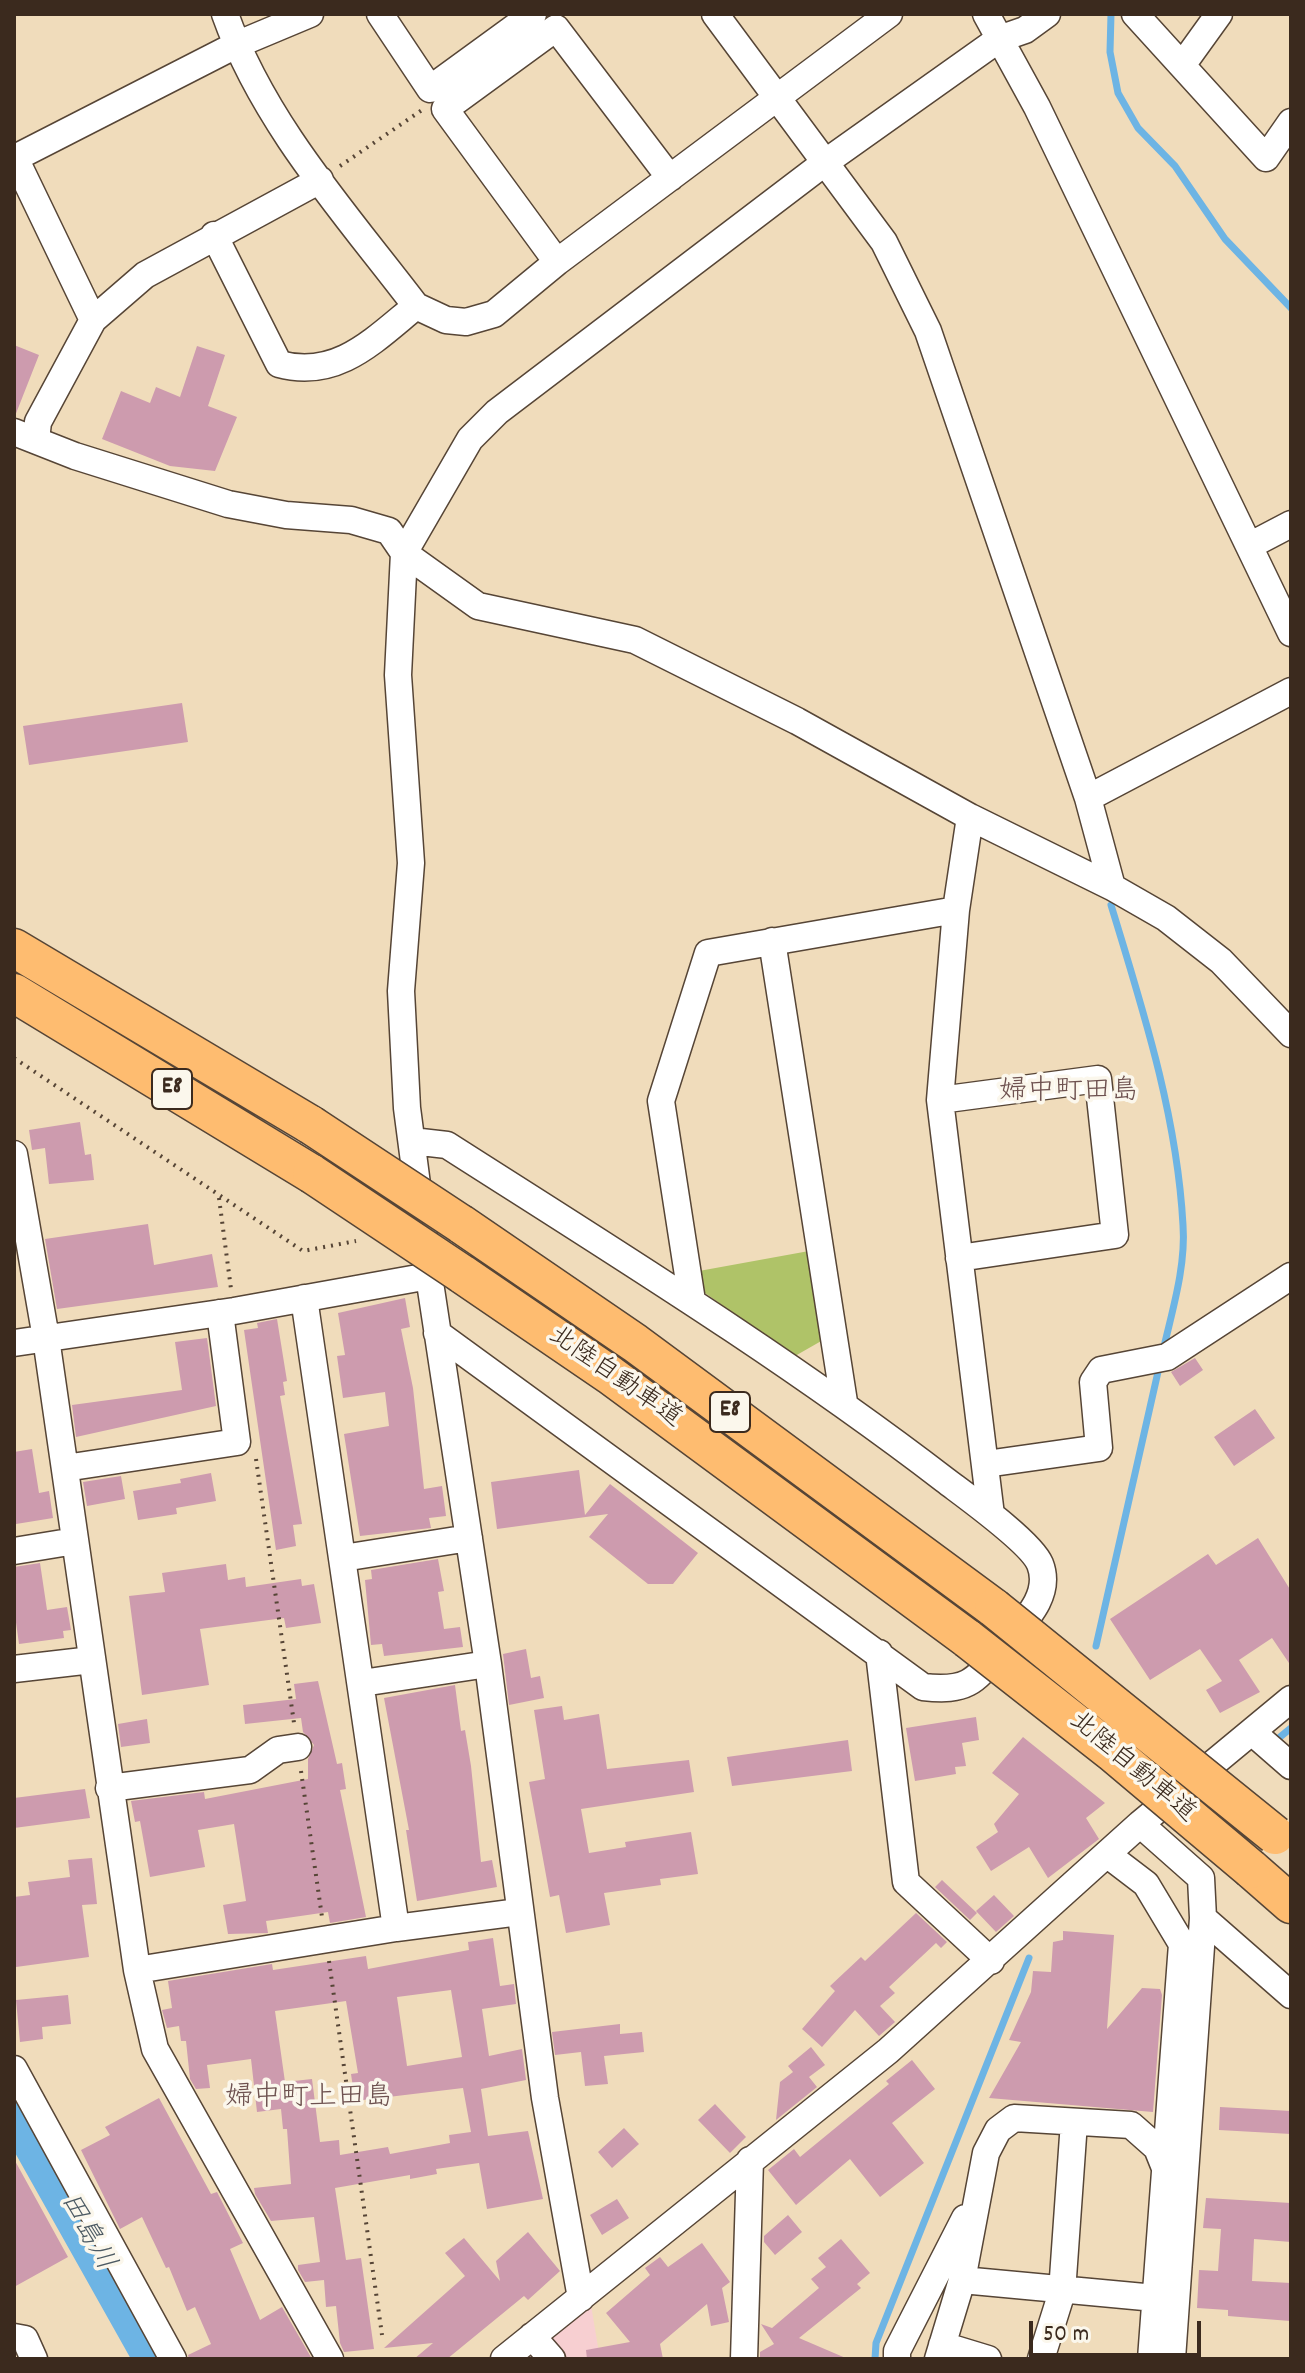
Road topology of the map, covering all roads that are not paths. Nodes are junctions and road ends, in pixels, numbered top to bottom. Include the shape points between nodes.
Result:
1 (225, 14) edge
2 (310, 14) edge
3 (380, 14) edge
4 (533, 14) edge
5 (715, 14) edge
6 (889, 14) edge
7 (986, 14) edge
8 (1047, 14) edge
9 (1135, 14) edge
10 (1219, 14) edge
11 (999, 39) junction
12 (236, 45) junction
13 (1183, 64) junction
14 (776, 97) junction
15 (1291, 122) edge
16 (823, 164) junction
17 (670, 178) junction
18 (320, 180) junction
19 (214, 235) junction
20 (557, 262) junction
21 (416, 306) junction
22 (93, 320) junction
23 (25, 436) edge
24 (1291, 524) edge
25 (1249, 546) junction
26 (404, 553) junction
27 (1291, 633) edge
28 (1291, 691) edge
29 (1088, 798) junction
30 (970, 817) junction
31 (1112, 887) junction
32 (956, 910) junction
33 (772, 941) junction
34 (24, 954) edge
35 (23, 998) edge
36 (1291, 1034) edge
37 (940, 1100) junction
38 (412, 1141) junction
39 (14, 1154) edge
40 (959, 1258) junction
41 (446, 1275) junction
42 (1291, 1276) edge
43 (304, 1298) junction
44 (692, 1301) junction
45 (227, 1312) junction
46 (437, 1333) junction
47 (46, 1338) junction
48 (14, 1343) edge
49 (844, 1402) junction
50 (986, 1464) junction
51 (65, 1468) junction
52 (991, 1515) junction
53 (469, 1538) junction
54 (75, 1541) junction
55 (14, 1551) edge
56 (343, 1558) junction
57 (879, 1653) junction
58 (92, 1660) junction
59 (488, 1664) junction
60 (14, 1669) edge
61 (362, 1683) junction
62 (1291, 1699) edge
63 (1252, 1732) junction
64 (298, 1747) road end
65 (1291, 1766) edge
66 (109, 1788) junction
67 (1140, 1824) junction
68 (1283, 1842) edge
69 (1108, 1855) junction
70 (1291, 1904) edge
71 (519, 1912) junction
72 (1203, 1918) junction
73 (396, 1928) junction
74 (991, 1961) junction
75 (137, 1970) junction
76 (1291, 1995) edge
77 (14, 2069) edge
78 (1074, 2122) junction
79 (750, 2160) junction
80 (1165, 2168) junction
81 (979, 2189) junction
82 (962, 2280) junction
83 (1062, 2292) junction
84 (581, 2298) junction
85 (1155, 2298) junction
86 (532, 2336) junction
87 (14, 2337) edge
88 (940, 2352) edge
89 (34, 2359) edge
90 (173, 2359) edge
91 (330, 2359) edge
92 (504, 2359) edge
93 (552, 2359) edge
94 (744, 2359) edge
95 (897, 2359) edge
96 (988, 2359) edge
97 (1041, 2359) edge
98 (1151, 2359) edge
99 (1172, 2359) edge

1 - 12 street
2 - 12 street
3 - 4 street via 430,89
5 - 14 street
6 - 14 street
7 - 11 street
8 - 11 street via 1025,30
9 - 13 street
10 - 13 street
11 - 16 street
11 - 25 street via 1037,107
12 - 18 street via 276,118
12 - 22 street via 15,158
13 - 15 street via 1266,158
14 - 16 street
14 - 17 street
16 - 26 street via 497,412 470,439
16 - 29 street via 884,242 928,331
17 - 20 street
17 - 20 street via 556,28 445,109
18 - 19 street
18 - 21 street
19 - 21 street via 279,364 303,371 358,354
19 - 22 street via 145,275
20 - 21 street via 494,314 466,322 446,320
22 - 23 street via 38,422
23 - 26 street via 228,504 351,520 389,531
24 - 25 street
25 - 27 street
26 - 30 street via 478,606 635,640 797,721
26 - 38 street via 398,675 411,863 401,991
28 - 29 street
29 - 31 street
30 - 31 street
30 - 32 street
31 - 36 street via 1166,918 1221,961
32 - 33 street
32 - 37 street
33 - 44 street via 708,953 661,1101
33 - 49 street
34 - 68 highway, 北陸自動車道 / E8, bridge via 311,1125 635,1343 994,1608
35 - 41 highway, 北陸自動車道 / E8, bridge via 312,1174
37 - 40 street
37 - 40 street via 1098,1079 1115,1235
38 - 41 street
38 - 44 street via 447,1145
39 - 47 street
40 - 50 street
41 - 43 street
41 - 46 street
41 - 70 highway, 北陸自動車道 / E8, bridge via 610,1375 968,1639
42 - 50 street via 1167,1357 1101,1370 1093,1382 1099,1448
43 - 45 street
43 - 56 street
44 - 49 street
45 - 47 street
45 - 51 street via 237,1442
46 - 53 street
46 - 57 street
47 - 48 street
47 - 51 street
49 - 52 street
50 - 52 street
51 - 54 street
52 - 57 street via 1039,1561 1043,1576 1039,1602 975,1681 946,1690 923,1687
53 - 56 street
53 - 59 street
54 - 55 street
54 - 58 street
56 - 61 street
57 - 74 street via 906,1882
58 - 60 street
58 - 66 street
59 - 61 street
59 - 71 street
61 - 73 street
62 - 63 street
63 - 65 street
63 - 67 street
64 - 66 street via 278,1750 250,1770
66 - 75 street
67 - 69 street
67 - 72 street via 1201,1878
69 - 74 street
69 - 80 street via 1146,1884 1182,1944
71 - 73 street
71 - 84 street
72 - 76 street
72 - 99 street
73 - 75 street
74 - 79 street
75 - 91 street via 155,2049
77 - 90 street
78 - 80 street via 1131,2125 1157,2148
78 - 81 street via 1014,2118 998,2130 986,2153
78 - 83 street
79 - 84 street
79 - 94 street
80 - 85 street
81 - 82 street
81 - 95 street
82 - 83 street
82 - 88 street
83 - 85 street
83 - 97 street
84 - 86 street
85 - 98 street
86 - 92 street
86 - 93 street
87 - 89 street via 25,2339
88 - 96 street

